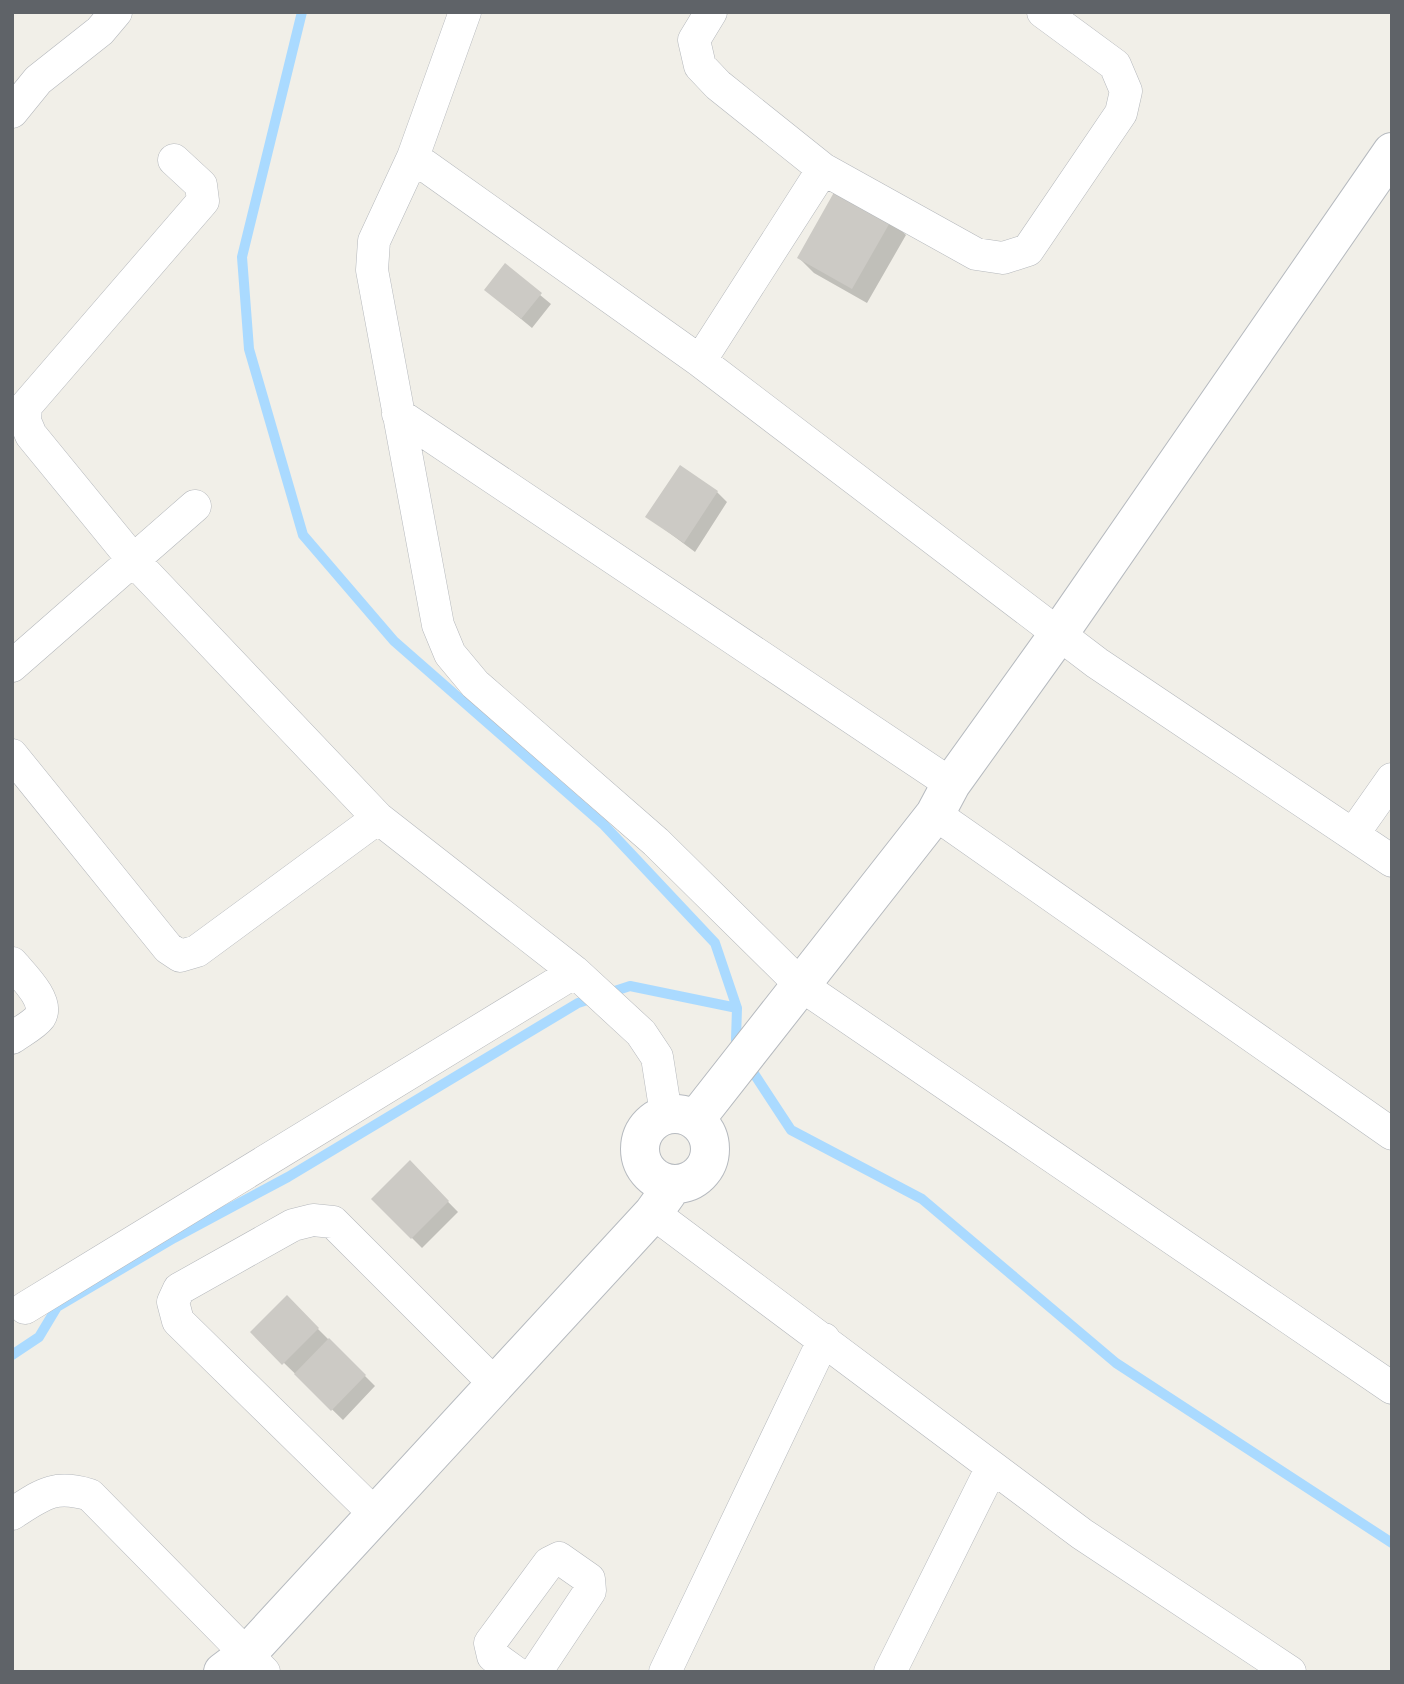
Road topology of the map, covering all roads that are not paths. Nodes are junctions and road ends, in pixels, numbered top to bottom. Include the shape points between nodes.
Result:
1 (116, 12) edge
2 (465, 12) edge
3 (711, 12) edge
4 (1043, 12) edge
5 (25, 76) edge
6 (12, 112) edge
7 (1392, 152) edge
8 (413, 157) junction
9 (174, 160) dead end
10 (823, 169) junction
11 (700, 361) junction
12 (398, 414) junction
13 (195, 506) dead end
14 (134, 561) junction
15 (1060, 632) junction
16 (12, 666) edge
17 (12, 755) edge
18 (1392, 779) edge
19 (943, 799) junction
20 (378, 818) junction
21 (1354, 833) junction
22 (1392, 861) edge
23 (12, 963) edge
24 (580, 977) junction
25 (802, 986) junction
26 (12, 1038) edge
27 (681, 1117) junction
28 (1392, 1134) edge
29 (663, 1199) junction
30 (17, 1304) edge
31 (824, 1339) junction
32 (497, 1386) junction
33 (1390, 1388) edge
34 (992, 1466) junction
35 (12, 1514) edge
36 (377, 1516) junction
37 (245, 1666) edge
38 (515, 1672) edge
39 (536, 1672) edge
40 (665, 1672) edge
41 (890, 1672) edge
42 (1290, 1672) edge

1 - 5 street via 100,31
2 - 8 street
3 - 10 street via 694,40 700,66
4 - 10 street via 1115,65 1126,91 1121,113 1028,250 1003,258 976,254
5 - 6 street
7 - 15 street
8 - 11 street
8 - 12 street via 374,241 372,270
9 - 14 street via 201,185 203,201 26,406 25,421 31,435
10 - 11 street
11 - 15 street
12 - 19 street
12 - 25 street via 438,625 450,654 475,684 656,842
13 - 14 street
14 - 16 street
14 - 20 street
15 - 19 street
15 - 21 street via 1097,663
17 - 20 street via 168,948 180,956 197,951
18 - 21 street
19 - 25 street
19 - 28 street
20 - 24 street
21 - 22 street
23 - 26 street via 42,1008 40,1017
24 - 27 street via 641,1032 657,1057
24 - 30 street
25 - 27 street via 724,1081
25 - 33 street
27 - 29 street via 654,1120 639,1145 641,1159 647,1172 659,1181
27 - 29 street via 706,1131 708,1161 701,1175
29 - 31 street
29 - 32 street
31 - 34 street
31 - 40 street
32 - 36 street
32 - 36 street via 333,1222 293,1225 179,1289 173,1302 178,1321
34 - 41 street
34 - 42 street via 1082,1534
35 - 37 street via 41,1495 67,1488 90,1495
36 - 37 street
38 - 39 street via 493,1656 490,1643 549,1563 559,1558 589,1579 590,1591

